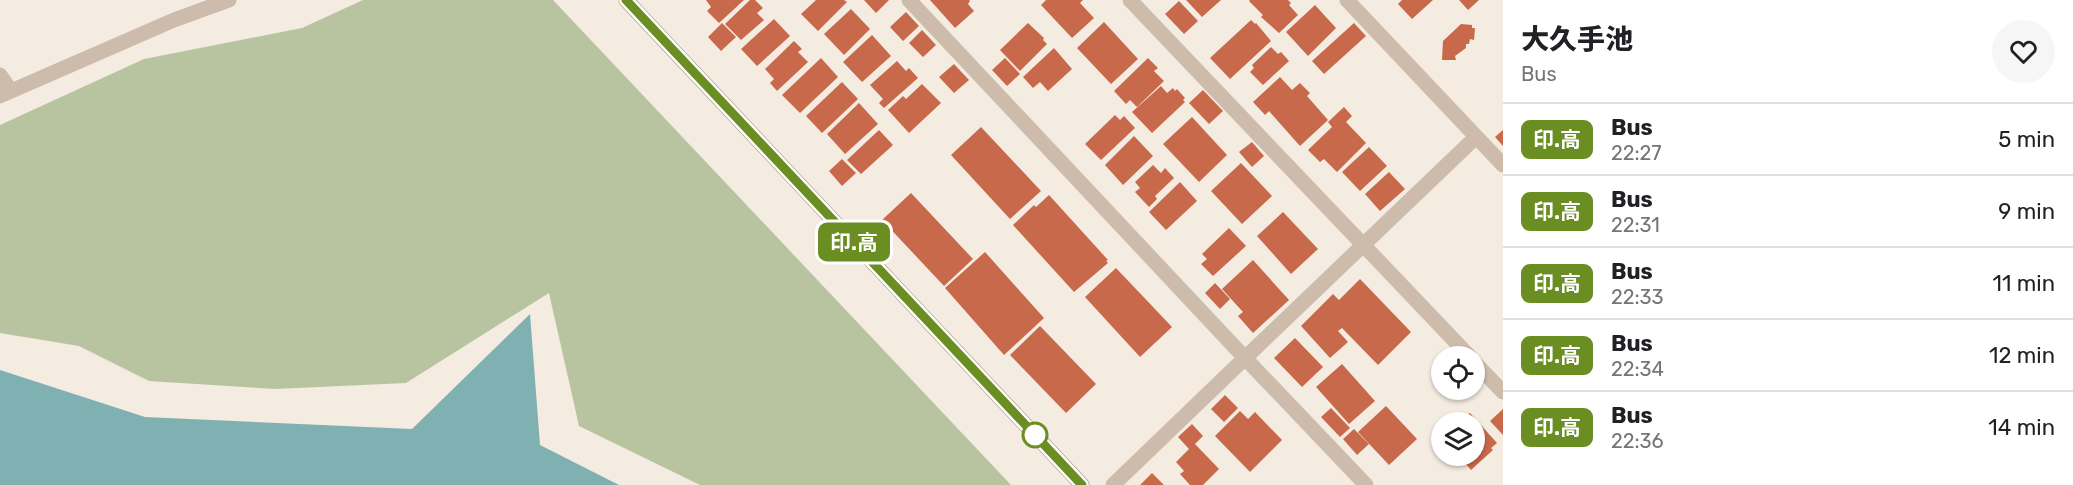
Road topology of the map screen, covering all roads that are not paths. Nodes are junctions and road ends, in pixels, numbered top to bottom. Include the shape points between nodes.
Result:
1 (229, 0) edge
2 (909, 0) edge
3 (1130, 0) edge
4 (1347, 0) edge
5 (629, 1) edge
6 (0, 75) edge
7 (5, 94) edge
8 (1476, 137) junction
9 (1503, 165) edge
10 (1362, 246) junction
11 (1459, 346) edge
12 (1245, 358) junction
13 (1485, 373) edge
14 (1503, 392) edge
15 (1082, 485) edge
16 (1113, 485) edge
17 (1366, 485) edge

1 - 7 street
2 - 12 street
3 - 10 street
4 - 8 street
5 - 15 street
6 - 7 street
8 - 9 street
8 - 10 street
10 - 11 street
10 - 12 street
12 - 16 street
12 - 17 street
13 - 14 street

